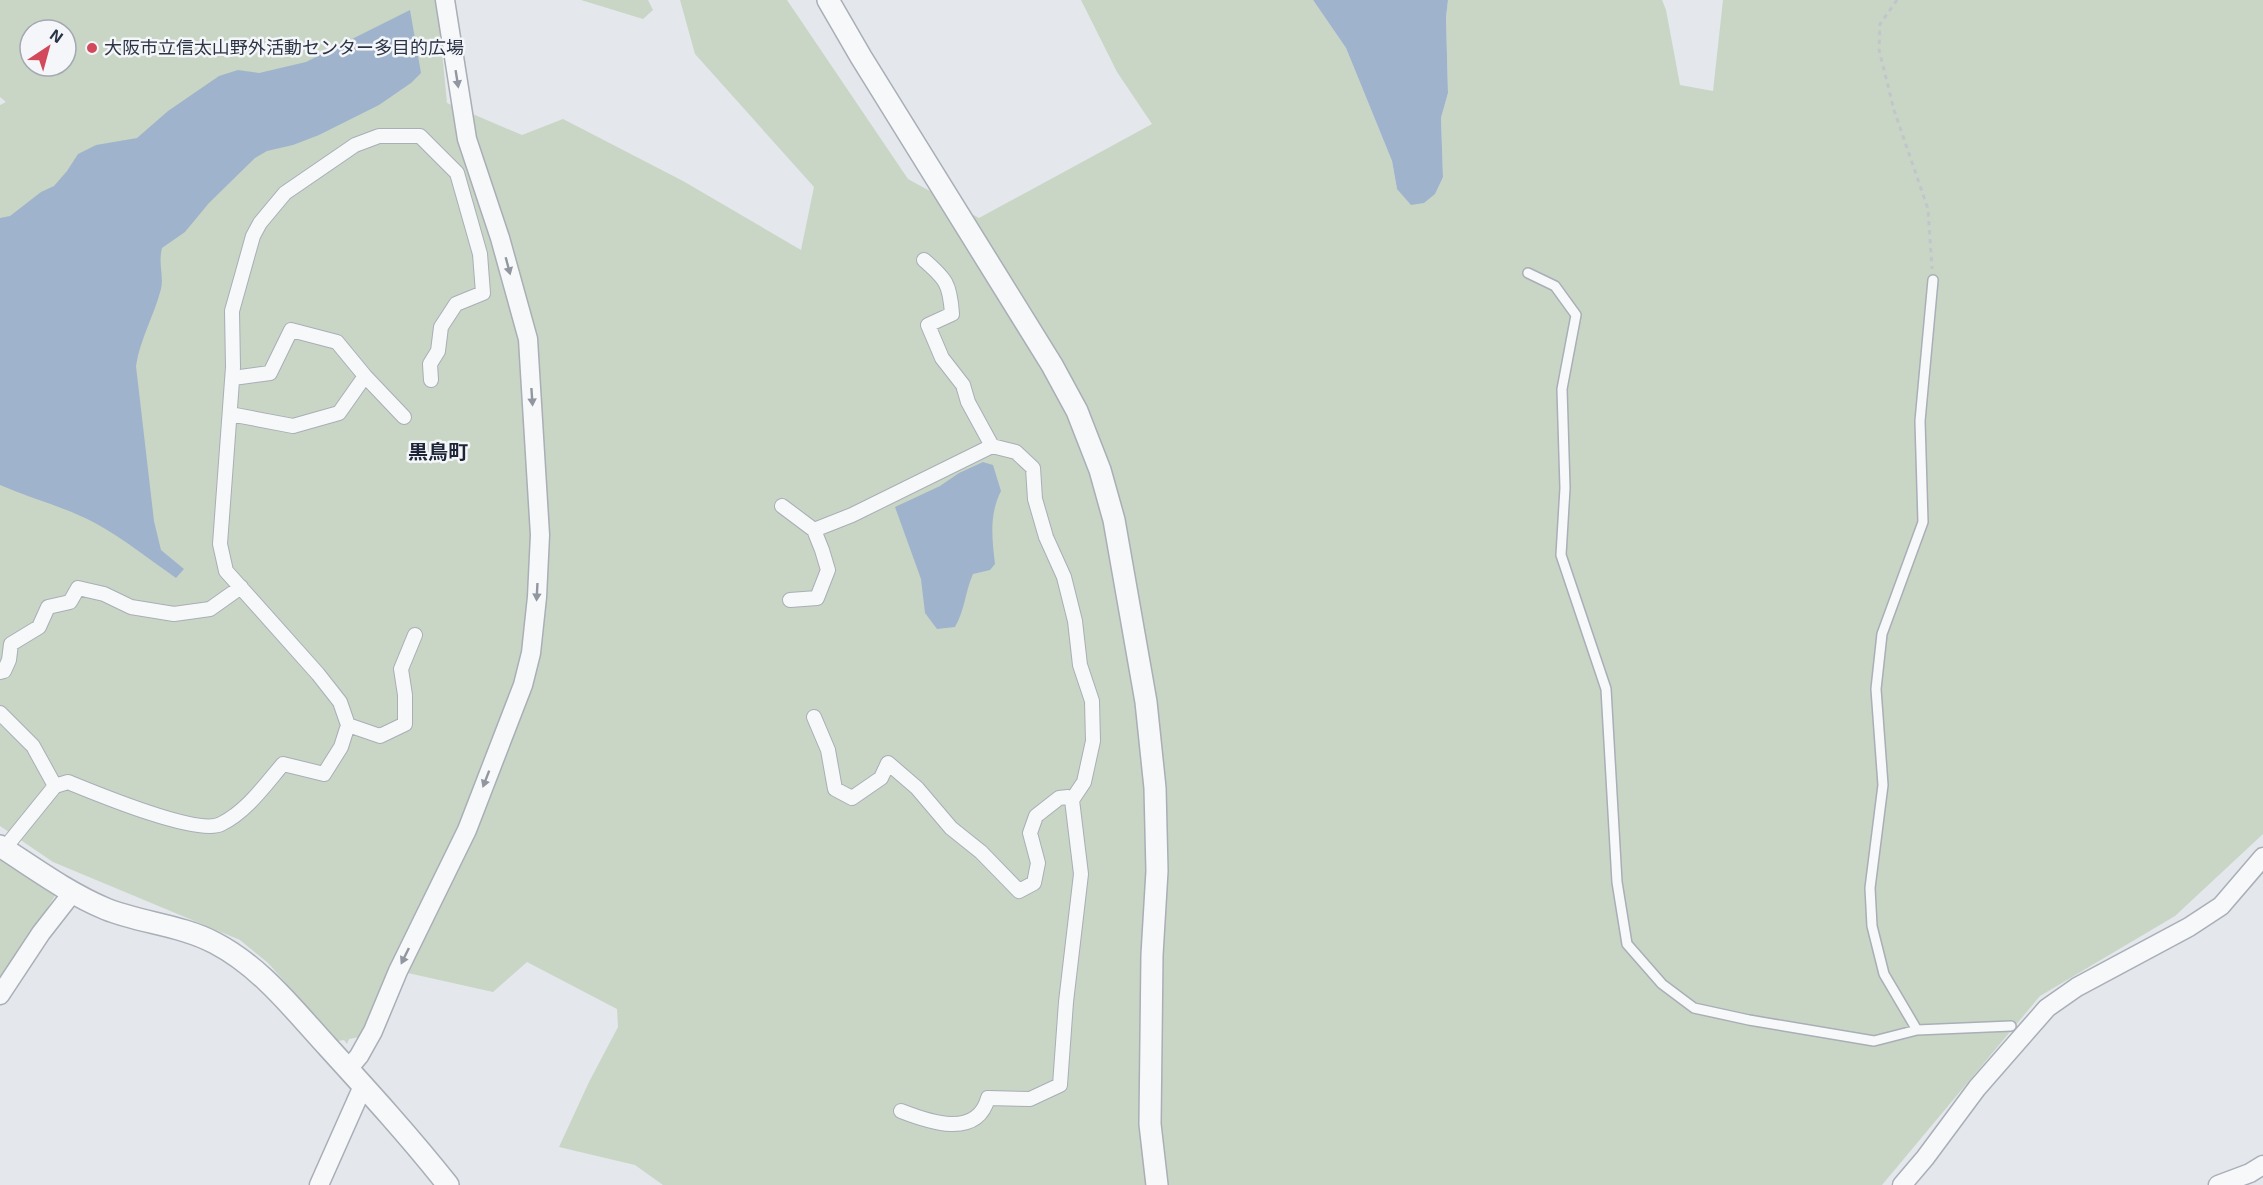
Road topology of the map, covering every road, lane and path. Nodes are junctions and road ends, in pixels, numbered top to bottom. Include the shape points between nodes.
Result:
1 (445, 0) edge
2 (828, 0) edge
3 (1897, 0) edge
4 (924, 260) dead end
5 (1528, 273) dead end
6 (1933, 280) joint
7 (365, 376) junction
8 (233, 378) junction
9 (431, 380) dead end
10 (230, 414) junction
11 (404, 417) dead end
12 (992, 446) junction
13 (782, 506) dead end
14 (814, 530) junction
15 (241, 587) junction
16 (790, 600) dead end
17 (415, 634) dead end
18 (0, 672) edge
19 (0, 713) edge
20 (814, 717) dead end
21 (348, 725) junction
22 (56, 786) junction
23 (1068, 797) dead end
24 (2, 847) edge
25 (2263, 857) edge
26 (72, 892) junction
27 (0, 995) edge
28 (2011, 1026) dead end
29 (1917, 1030) junction
30 (348, 1069) junction
31 (363, 1086) junction
32 (901, 1111) dead end
33 (2263, 1165) edge
34 (319, 1185) edge
35 (448, 1185) edge
36 (1157, 1185) edge
37 (1902, 1185) edge
38 (2218, 1185) edge

1 -> 30 street via 467,139 528,339 540,535 537,597 523,685 467,830 373,1031
2 - 36 street via 1053,365 1081,421 1114,520 1146,702 1155,788 1157,871 1150,1124
3 - 6 path via 1880,24 1879,50 1894,110 1928,209
4 - 12 street via 943,277 952,314 928,325
5 - 29 lane via 1555,286 1576,315 1562,389 1561,555 1606,689 1617,882 1627,944 1662,984 1694,1008 1874,1041
6 - 29 lane via 1920,421 1923,522 1882,633 1876,689 1883,785 1870,888 1872,926 1884,974
7 - 8 street via 337,342 291,330 270,373
7 - 10 street via 339,412 293,426
7 - 11 street
8 - 9 street via 232,311 252,236 260,223 285,193 355,145 379,136 420,136 457,173 480,254 483,293 456,304 441,327 438,351 429,364
8 - 10 street
10 - 15 street via 220,544 226,571
12 - 14 street
12 - 32 street via 1016,452 1033,468 1035,499 1064,577 1080,665 1092,701 1093,741 1084,782 1072,800 1081,874 1060,1085 1030,1099 988,1098 985,1109 965,1124 930,1122
13 - 14 street
14 - 16 street via 828,570 818,598
15 - 18 street via 210,609 174,615 131,607 104,594 78,588 70,602 48,607 39,627 11,644 9,660
15 - 21 street via 340,702
17 - 21 street via 401,669 405,724 380,736
19 - 22 street via 33,746
20 - 23 street via 828,750 835,789 852,798 880,778 888,763 1019,891 1034,883 1038,863 1030,833 1036,816 1059,798
21 - 22 street via 341,747 324,774 283,764 248,805 219,826 190,825 68,782
22 - 24 street
24 - 26 street
25 - 37 street via 2221,906 2047,1008 1977,1088
26 - 27 street
26 - 30 street via 106,909 182,929 242,958
28 - 29 lane
30 - 31 street
31 - 34 street
31 - 35 street
33 - 38 street

